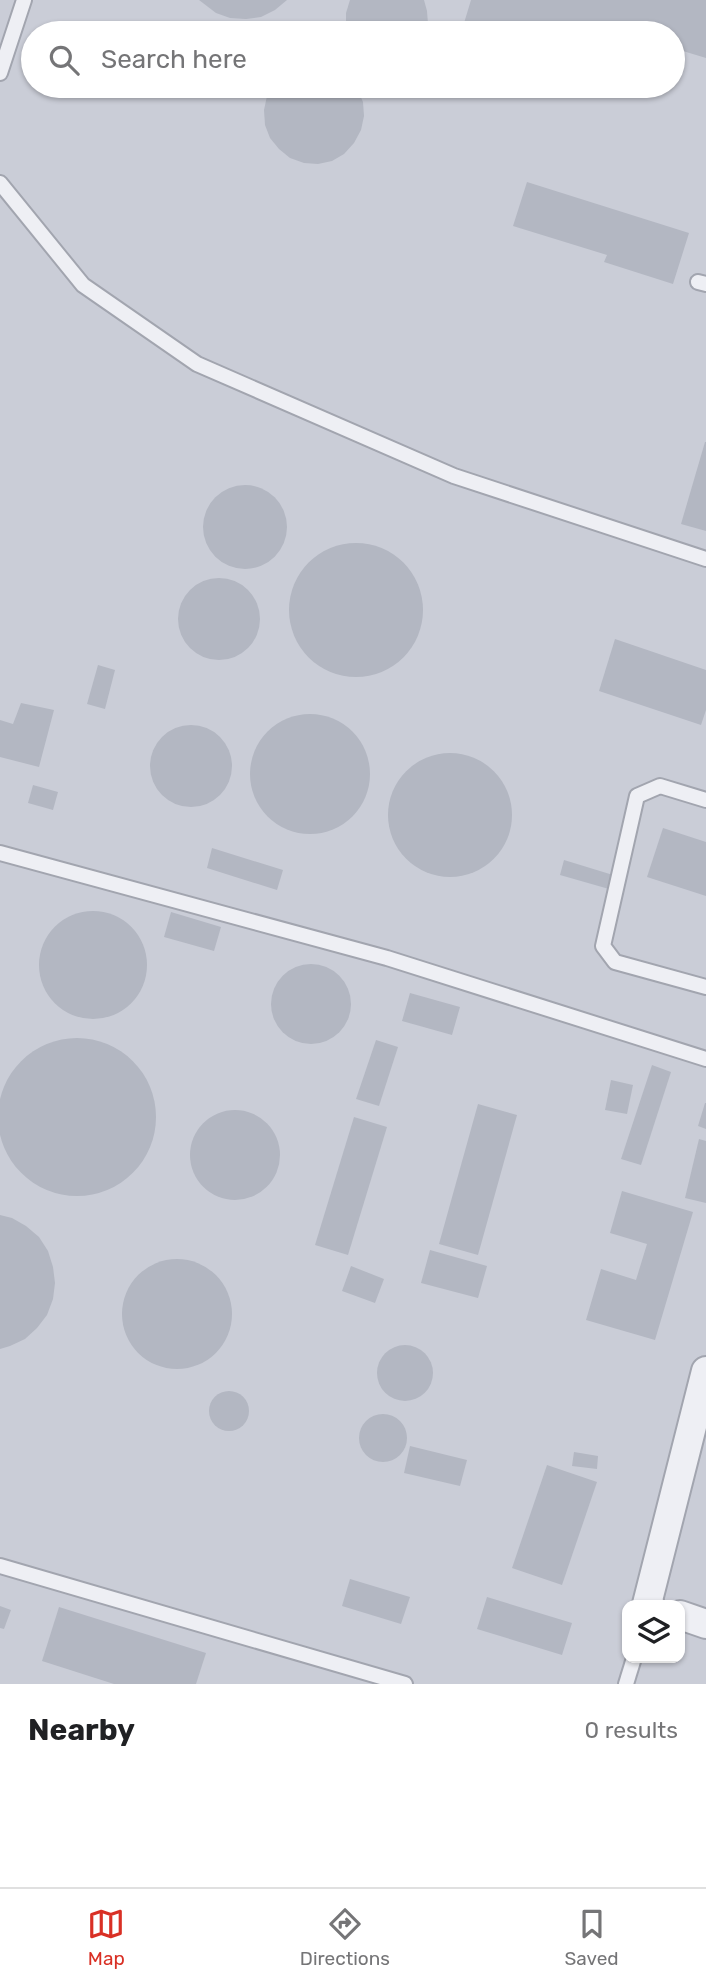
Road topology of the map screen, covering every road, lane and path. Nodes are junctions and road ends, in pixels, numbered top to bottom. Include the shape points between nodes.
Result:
1 (24, 0) edge
2 (0, 73) edge
3 (0, 183) edge
4 (706, 559) edge
5 (706, 800) edge
6 (0, 853) edge
7 (706, 987) edge
8 (706, 1059) edge
9 (706, 1371) edge
10 (0, 1566) edge
11 (649, 1600) edge
12 (685, 1617) edge
13 (706, 1624) edge
14 (632, 1663) edge
15 (405, 1684) edge
16 (626, 1684) edge

1 - 2 lane
3 - 4 lane via 83,285 197,363 454,477
5 - 7 lane via 660,786 637,796 603,946 615,962
6 - 8 lane via 387,958
9 - 11 street
10 - 15 lane
12 - 13 street
14 - 16 lane

